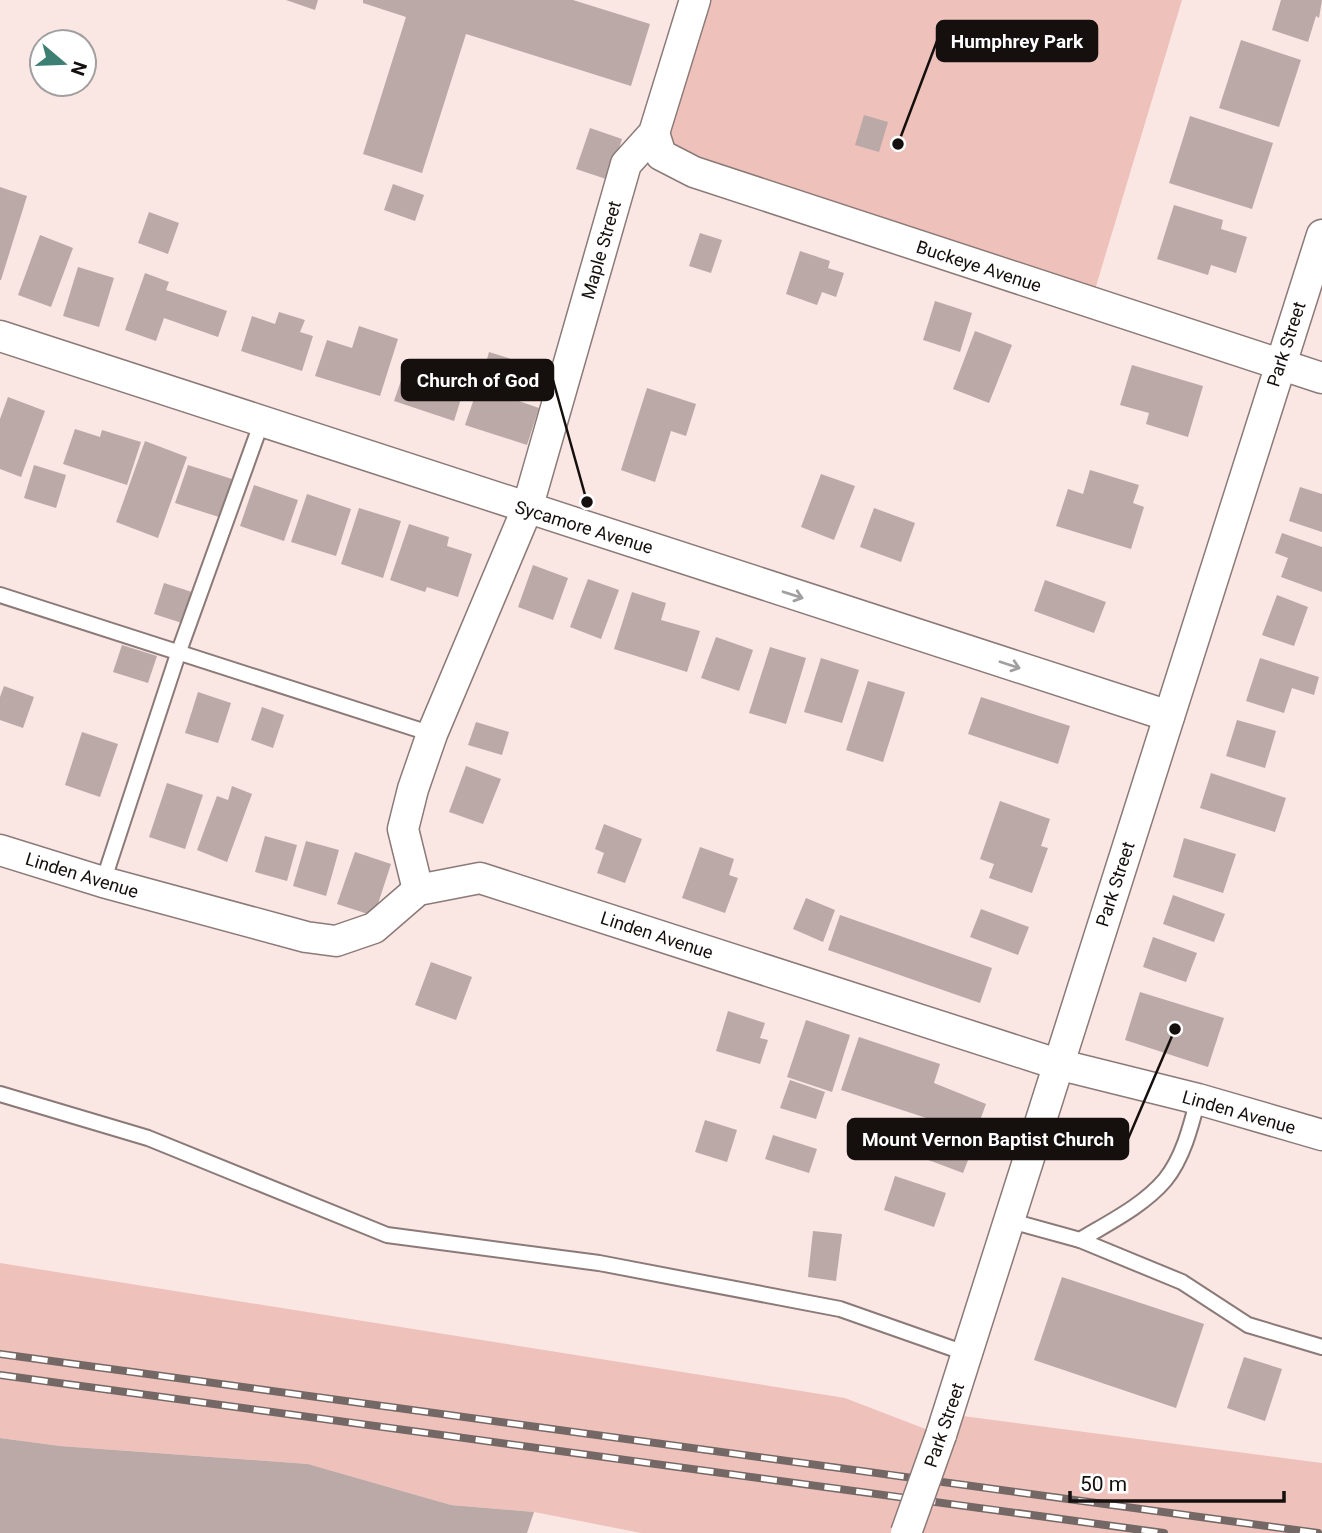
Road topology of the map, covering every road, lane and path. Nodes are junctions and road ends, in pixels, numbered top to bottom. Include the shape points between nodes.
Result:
1 (695, 0) edge
2 (654, 133) junction
3 (1322, 235) edge
4 (0, 336) edge
5 (1279, 362) junction
6 (1322, 378) edge
7 (262, 421) junction
8 (527, 509) junction
9 (0, 595) edge
10 (178, 654) junction
11 (1169, 716) junction
12 (432, 734) junction
13 (0, 850) edge
14 (103, 882) junction
15 (418, 890) junction
16 (1058, 1064) junction
17 (0, 1094) edge
18 (1198, 1099) junction
19 (1322, 1135) edge
20 (1011, 1221) junction
21 (1080, 1240) junction
22 (1322, 1347) edge
23 (968, 1354) junction
24 (906, 1533) edge

1 - 2 street, Maple Street
2 - 5 street, Buckeye Avenue via 661,155 694,172
2 - 8 street, Maple Street via 626,164
3 - 5 street, Park Street
4 - 7 street, Sycamore Avenue
5 - 6 street, Buckeye Avenue
5 - 11 street, Park Street
7 - 8 street, Sycamore Avenue
7 - 10 lane
8 -> 11 street, Sycamore Avenue
8 - 12 street, Maple Street
9 - 10 lane
10 - 12 lane
10 - 14 lane
11 - 16 street, Park Street
12 - 15 street, Maple Street via 403,829
13 - 14 street, Linden Avenue
14 - 15 street, Linden Avenue via 336,941 374,928
15 - 16 street, Linden Avenue via 480,878
16 - 18 street, Linden Avenue
16 - 20 street, Park Street
17 - 23 lane via 148,1138 387,1235 599,1263 840,1309
18 - 19 street, Linden Avenue
18 - 21 lane via 1186,1140 1165,1180 1123,1215
20 - 21 lane
20 - 23 street, Park Street
21 - 22 lane via 1182,1282 1248,1325
23 - 24 street, Park Street, bridge

